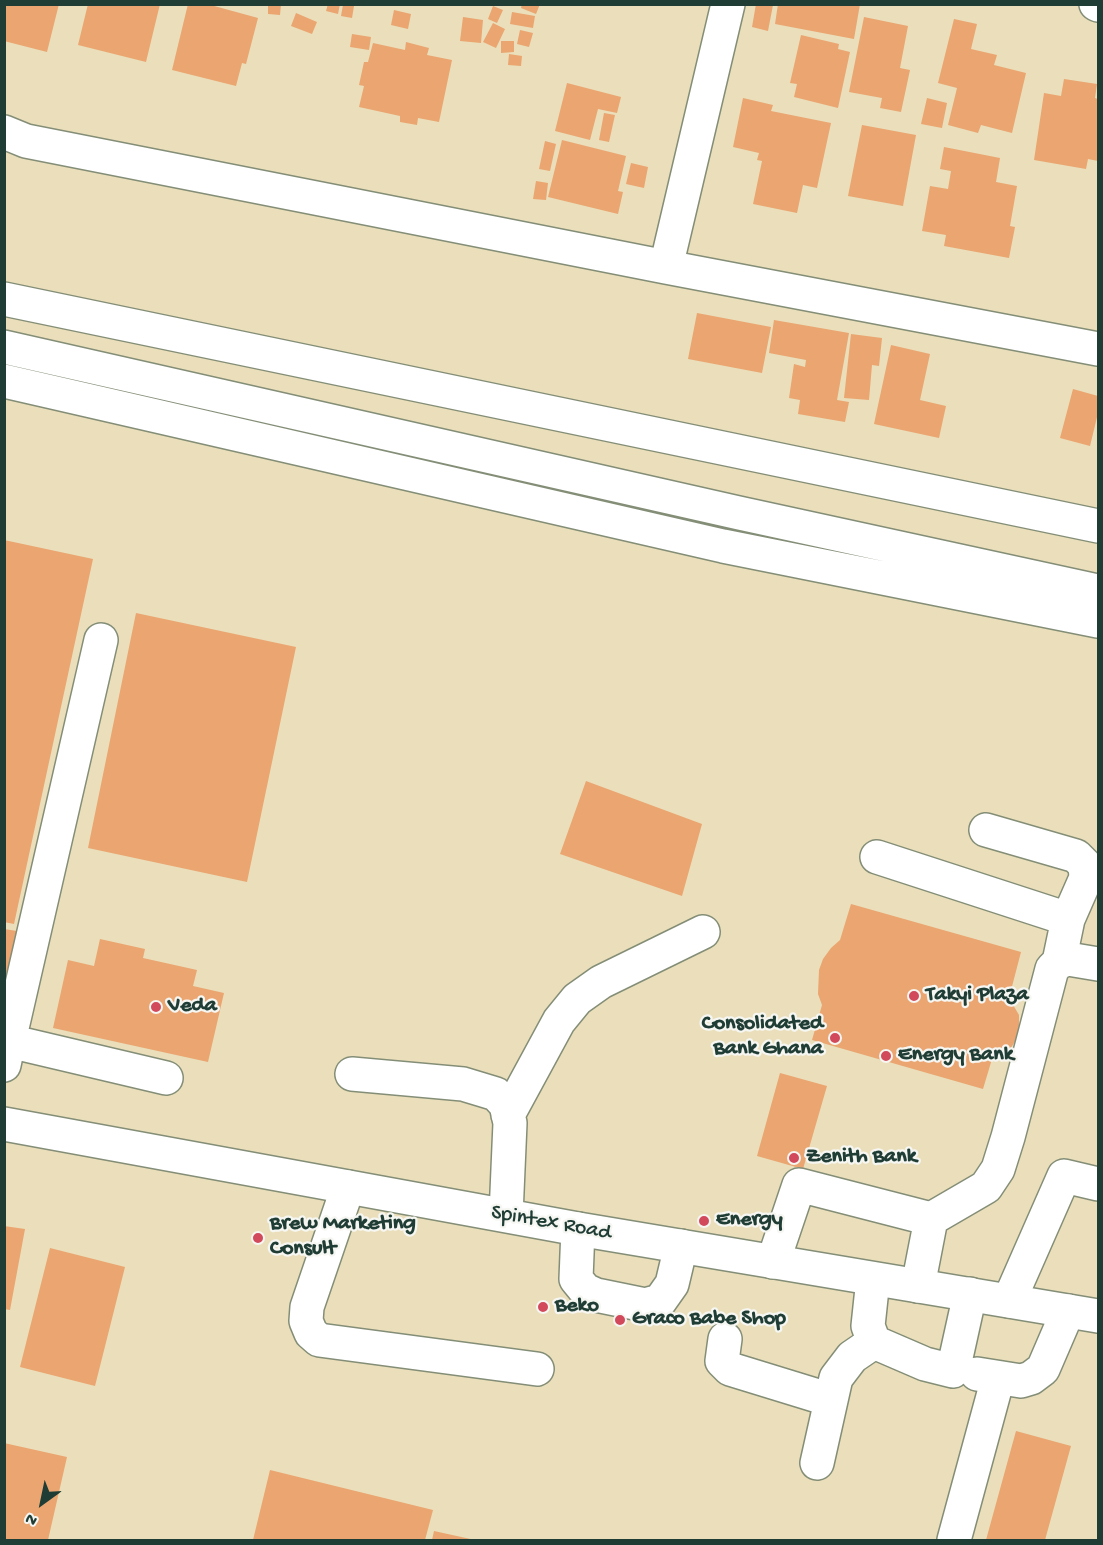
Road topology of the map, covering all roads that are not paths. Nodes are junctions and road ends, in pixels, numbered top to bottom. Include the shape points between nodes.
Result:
1 (728, 4) edge
2 (4, 132) edge
3 (666, 267) junction
4 (4, 299) edge
5 (4, 347) edge
6 (1098, 349) edge
7 (4, 381) edge
8 (1098, 526) edge
9 (1098, 591) edge
10 (1098, 621) edge
11 (101, 640) dead end
12 (986, 830) dead end
13 (877, 857) dead end
14 (1068, 920) junction
15 (703, 932) dead end
16 (1059, 962) junction
17 (1098, 964) edge
18 (6, 1048) edge
19 (352, 1074) dead end
20 (165, 1078) dead end
21 (508, 1114) junction
22 (4, 1124) edge
23 (1098, 1184) edge
24 (348, 1187) junction
25 (506, 1215) junction
26 (931, 1219) junction
27 (578, 1229) junction
28 (681, 1246) junction
29 (773, 1262) junction
30 (873, 1279) junction
31 (918, 1286) junction
32 (970, 1294) junction
33 (1009, 1301) junction
34 (1083, 1313) edge
35 (725, 1339) dead end
36 (874, 1342) junction
37 (537, 1369) dead end
38 (953, 1371) junction
39 (998, 1378) junction
40 (831, 1400) junction
41 (817, 1463) dead end
42 (954, 1540) edge

1 - 3 street
2 - 3 street via 26,141
3 - 6 street
4 - 8 street
5 - 9 street
7 - 10 street via 723,546
11 - 18 street
12 - 14 street via 1076,856 1085,866 1086,878
13 - 14 street
14 - 16 street
15 - 21 street via 601,982 578,999 559,1021
16 - 17 street via 1068,959
16 - 26 street via 1052,969 998,1169 986,1187
18 - 20 street
19 - 21 street via 463,1084 496,1095 506,1105
21 - 25 street
22 - 24 street, Spintex Road
23 - 33 street via 1064,1176
24 - 25 street, Spintex Road
24 - 37 street via 307,1307 306,1321 311,1333 319,1340
25 - 27 street, Spintex Road
26 - 29 street via 799,1185
26 - 31 street
27 - 28 street, Spintex Road
27 - 28 street via 576,1279 585,1290 596,1296 645,1305 660,1301 672,1284
28 - 29 street, Spintex Road
29 - 30 street, Spintex Road
30 - 31 street, Spintex Road
30 - 36 street via 868,1326
31 - 32 street, Spintex Road
32 - 33 street, Spintex Road
32 - 38 street
33 - 34 street, Spintex Road
34 - 39 street via 1043,1369 1021,1381
35 - 40 street via 722,1361 730,1370
36 - 38 street via 925,1364
36 - 40 street via 843,1368 836,1378
38 - 39 street
39 - 42 street
40 - 41 street

